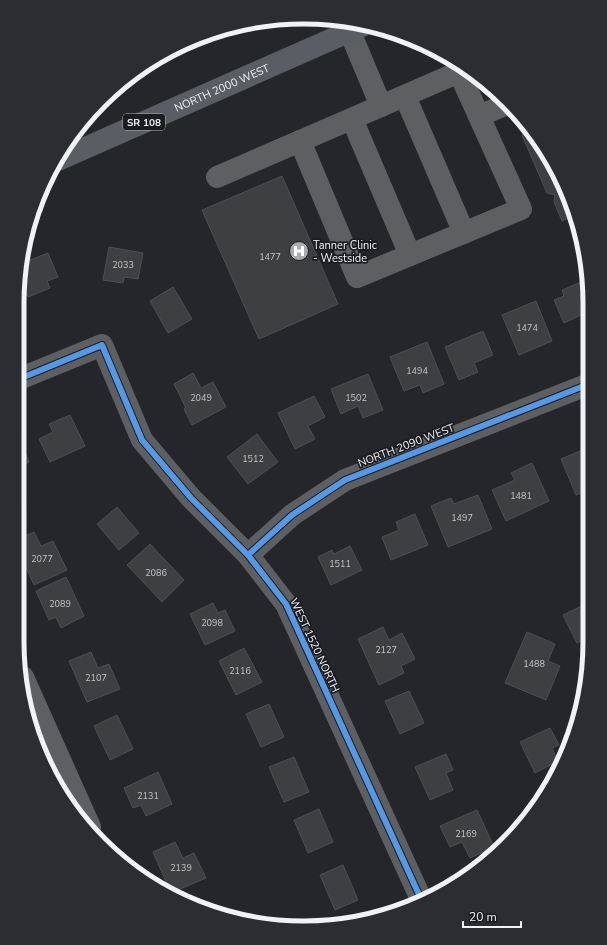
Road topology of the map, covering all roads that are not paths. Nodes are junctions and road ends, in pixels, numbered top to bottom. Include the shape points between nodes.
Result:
1 (357, 28) edge
2 (356, 29) edge
3 (460, 71) edge
4 (465, 75) edge
5 (405, 96) junction
6 (381, 106) junction
7 (502, 107) edge
8 (479, 116) junction
9 (352, 119) junction
10 (300, 141) junction
11 (68, 153) edge
12 (217, 177) dead end
13 (464, 233) junction
14 (410, 255) junction
15 (24, 377) edge
16 (583, 386) edge
17 (248, 555) junction
18 (28, 687) edge
19 (85, 816) edge
20 (419, 896) edge

1 - 6 street
2 - 11 main road, NORTH 2000 WEST / SR 108
3 - 5 street
4 - 8 street
5 - 6 street
5 - 13 street
6 - 9 street
7 - 8 street
8 - 13 street via 520,209
9 - 10 street
9 - 14 street
10 - 12 street
10 - 14 street via 357,277
13 - 14 street
15 - 17 street, WEST 1520 NORTH via 102,345 142,440 191,498
16 - 17 street, NORTH 2090 WEST via 345,480 292,515
17 - 20 street, WEST 1520 NORTH via 286,604
18 - 19 street

